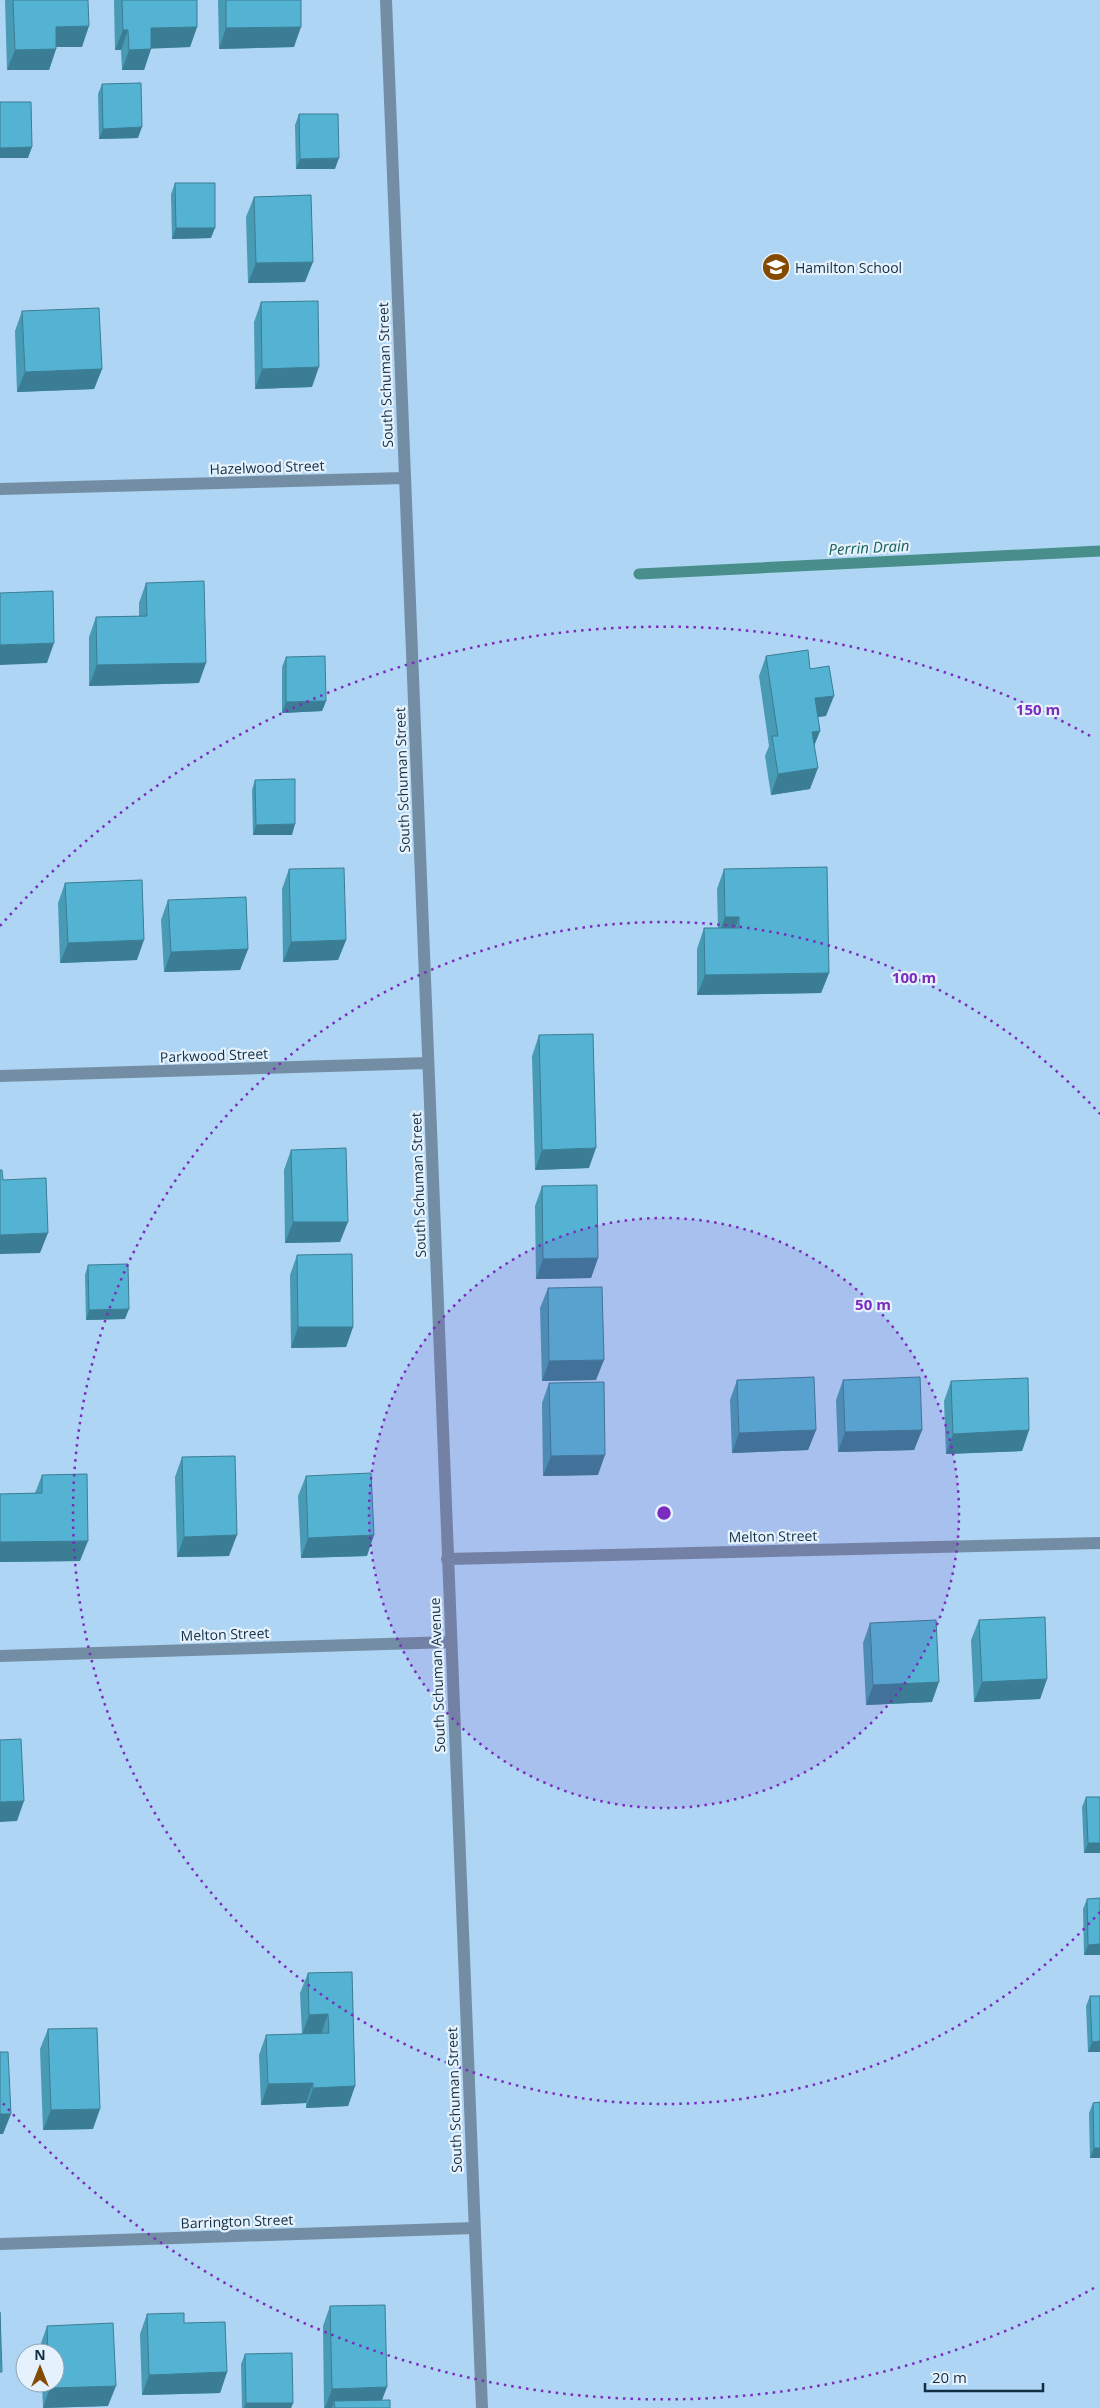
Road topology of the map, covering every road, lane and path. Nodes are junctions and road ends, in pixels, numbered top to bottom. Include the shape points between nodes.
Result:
1 (386, 0) edge
2 (404, 478) junction
3 (0, 490) edge
4 (428, 1064) junction
5 (0, 1076) edge
6 (1100, 1543) edge
7 (448, 1559) junction
8 (451, 1642) junction
9 (0, 1656) edge
10 (457, 1791) joint
11 (474, 2228) junction
12 (0, 2244) edge
13 (482, 2408) edge

1 - 2 street, South Schuman Street
2 - 3 street, Hazelwood Street
2 - 4 street, South Schuman Street
4 - 5 street, Parkwood Street
4 - 7 street, South Schuman Street
6 - 7 street, Melton Street
7 - 8 street, South Schuman Avenue
8 - 9 street, Melton Street
8 - 10 street, South Schuman Avenue
10 - 11 street, South Schuman Street
11 - 12 street, Barrington Street
11 - 13 street, South Schuman Street

